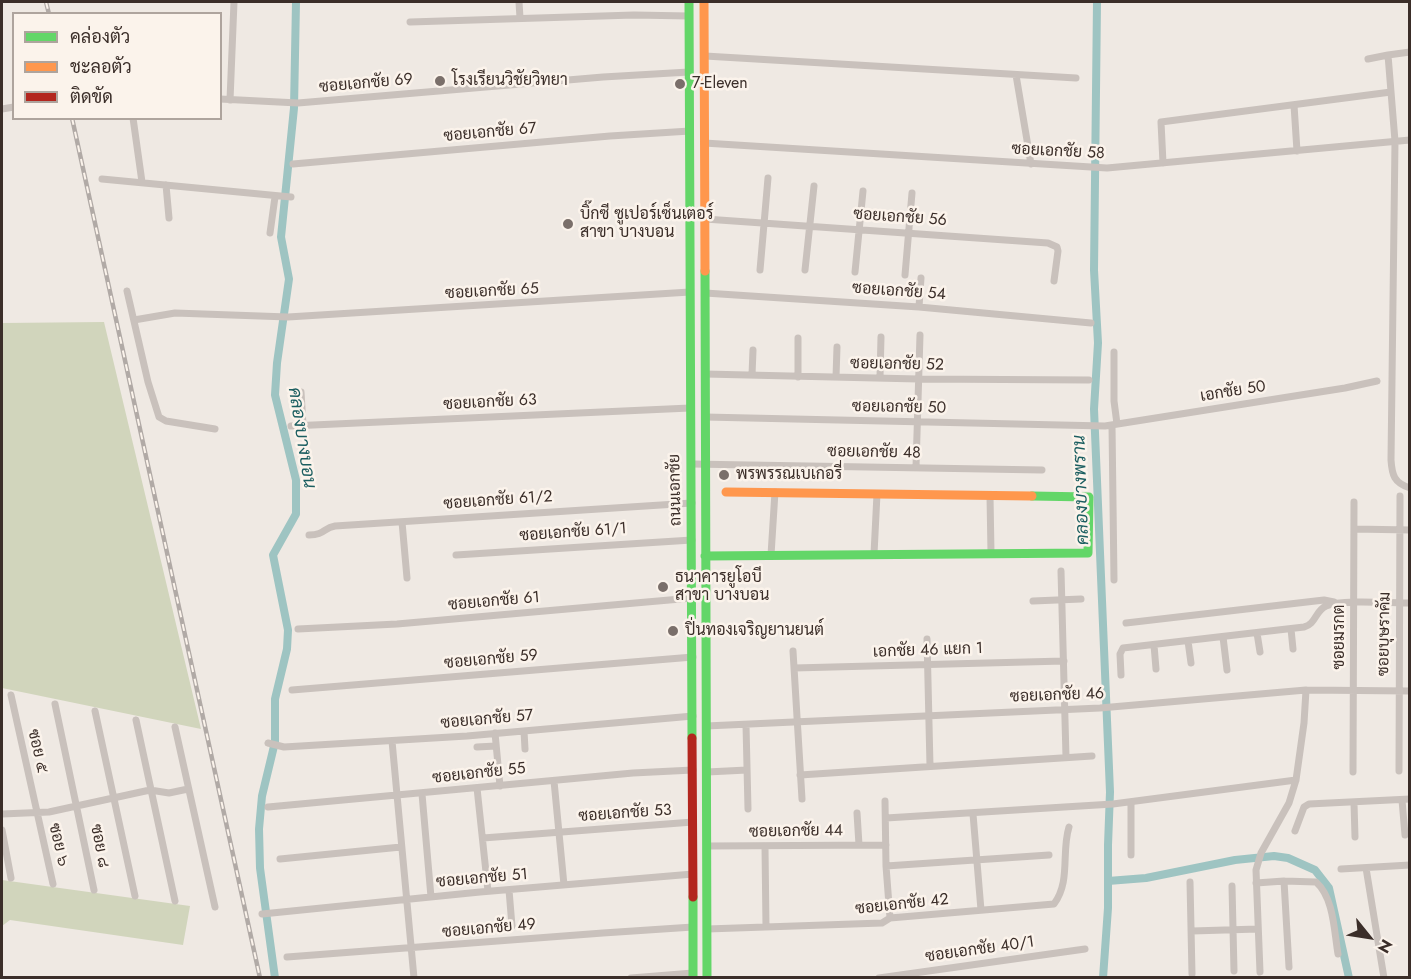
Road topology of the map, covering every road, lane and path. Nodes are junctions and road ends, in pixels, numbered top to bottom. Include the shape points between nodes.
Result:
1 (234, 2) edge
2 (519, 2) edge
3 (689, 2) edge
4 (704, 2) edge
5 (689, 16) junction
6 (520, 18) junction
7 (410, 22) dead end
8 (1410, 51) edge
9 (1388, 55) junction
10 (705, 56) junction
11 (1368, 58) dead end
12 (689, 72) junction
13 (1016, 75) junction
14 (1076, 78) dead end
15 (1391, 92) junction
16 (222, 99) edge
17 (230, 100) junction
18 (1294, 105) junction
19 (133, 120) edge
20 (690, 131) junction
21 (1410, 140) edge
22 (1395, 141) junction
23 (704, 143) junction
24 (1297, 151) junction
25 (1163, 163) junction
26 (293, 164) dead end
27 (1030, 164) junction
28 (768, 178) dead end
29 (102, 179) dead end
30 (142, 182) junction
31 (166, 185) junction
32 (814, 186) dead end
33 (863, 190) dead end
34 (912, 193) dead end
35 (276, 197) junction
36 (291, 197) dead end
37 (169, 218) dead end
38 (705, 219) junction
39 (764, 222) junction
40 (811, 226) junction
41 (860, 228) junction
42 (909, 232) junction
43 (270, 233) dead end
44 (760, 270) dead end
45 (806, 270) dead end
46 (855, 272) dead end
47 (905, 275) dead end
48 (921, 278) dead end
49 (1054, 281) dead end
50 (127, 291) dead end
51 (690, 292) junction
52 (705, 293) junction
53 (919, 307) junction
54 (134, 320) junction
55 (1090, 323) dead end
56 (920, 335) dead end
57 (881, 337) dead end
58 (798, 338) dead end
59 (837, 347) dead end
60 (753, 350) dead end
61 (1114, 352) dead end
62 (705, 374) junction
63 (752, 375) junction
64 (798, 376) junction
65 (836, 377) junction
66 (880, 378) junction
67 (918, 379) junction
68 (1089, 380) dead end
69 (1377, 381) dead end
70 (301, 392) dead end
71 (690, 408) junction
72 (705, 417) junction
73 (917, 422) junction
74 (303, 425) junction
75 (1094, 425) joint
76 (1111, 425) junction
77 (291, 426) dead end
78 (215, 429) dead end
79 (691, 464) junction
80 (705, 464) junction
81 (916, 467) junction
82 (1042, 470) dead end
83 (1410, 488) edge
84 (726, 492) dead end
85 (775, 492) junction
86 (877, 494) junction
87 (990, 496) junction
88 (1400, 496) dead end
89 (1354, 502) dead end
90 (692, 503) junction
91 (402, 522) junction
92 (1354, 529) junction
93 (1399, 530) junction
94 (1410, 530) edge
95 (309, 535) dead end
96 (692, 540) junction
97 (991, 553) junction
98 (874, 554) junction
99 (456, 555) dead end
100 (771, 555) junction
101 (705, 556) junction
102 (1061, 571) dead end
103 (407, 578) dead end
104 (1114, 580) dead end
105 (692, 598) junction
106 (1081, 599) dead end
107 (1062, 600) junction
108 (1034, 601) dead end
109 (1335, 603) junction
110 (1353, 603) junction
111 (1399, 603) junction
112 (1410, 603) edge
113 (1126, 623) dead end
114 (297, 629) dead end
115 (1292, 629) junction
116 (1257, 633) junction
117 (1222, 637) junction
118 (927, 639) dead end
119 (1188, 641) junction
120 (1155, 645) junction
121 (1293, 649) dead end
122 (793, 651) dead end
123 (1260, 652) dead end
124 (693, 657) junction
125 (1064, 661) junction
126 (1191, 663) dead end
127 (927, 664) junction
128 (794, 668) junction
129 (1156, 669) dead end
130 (1227, 670) dead end
131 (1121, 675) dead end
132 (292, 690) dead end
133 (1306, 690) junction
134 (1353, 691) junction
135 (1398, 691) junction
136 (1410, 691) edge
137 (11, 695) dead end
138 (55, 704) dead end
139 (1065, 709) junction
140 (95, 711) dead end
141 (928, 715) junction
142 (693, 716) junction
143 (136, 720) dead end
144 (797, 723) junction
145 (746, 725) junction
146 (706, 726) junction
147 (175, 727) dead end
148 (524, 731) junction
149 (495, 733) junction
150 (392, 741) junction
151 (268, 743) dead end
152 (496, 746) junction
153 (477, 747) dead end
154 (525, 749) dead end
155 (1092, 756) dead end
156 (1066, 757) junction
157 (930, 766) junction
158 (693, 770) junction
159 (747, 770) junction
160 (1400, 771) dead end
161 (706, 772) junction
162 (1353, 772) dead end
163 (800, 774) junction
164 (1296, 780) junction
165 (554, 781) junction
166 (500, 786) junction
167 (477, 788) junction
168 (188, 789) junction
169 (150, 790) junction
170 (422, 794) junction
171 (396, 796) junction
172 (112, 798) junction
173 (802, 799) dead end
174 (1406, 800) edge
175 (885, 801) dead end
176 (1131, 802) junction
177 (1289, 803) junction
178 (1354, 803) junction
179 (77, 807) junction
180 (268, 807) dead end
181 (1304, 807) junction
182 (748, 809) dead end
183 (37, 812) junction
184 (858, 813) dead end
185 (2, 814) edge
186 (973, 814) junction
187 (886, 818) junction
188 (693, 822) junction
189 (1069, 827) dead end
190 (2, 830) edge
191 (1295, 831) dead end
192 (559, 832) junction
193 (1405, 835) dead end
194 (1355, 837) dead end
195 (483, 838) junction
196 (859, 845) junction
197 (886, 845) junction
198 (693, 846) junction
199 (707, 846) junction
200 (401, 847) junction
201 (765, 847) junction
202 (1049, 855) dead end
203 (1131, 855) dead end
204 (280, 859) dead end
205 (977, 860) junction
206 (1409, 865) edge
207 (886, 866) junction
208 (1366, 868) junction
209 (1341, 869) dead end
210 (1410, 871) edge
211 (693, 874) junction
212 (11, 878) dead end
213 (1284, 881) junction
214 (1190, 882) dead end
215 (1256, 883) junction
216 (53, 884) dead end
217 (564, 885) junction
218 (1232, 886) dead end
219 (94, 890) dead end
220 (509, 890) junction
221 (488, 891) junction
222 (135, 896) dead end
223 (431, 897) junction
224 (407, 899) junction
225 (175, 901) dead end
226 (215, 907) dead end
227 (981, 910) junction
228 (262, 914) dead end
229 (890, 918) junction
230 (512, 927) dead end
231 (693, 927) junction
232 (766, 927) junction
233 (1258, 928) junction
234 (707, 929) junction
235 (1232, 930) junction
236 (1192, 931) junction
237 (412, 949) junction
238 (1085, 949) dead end
239 (1338, 954) dead end
240 (287, 957) dead end
241 (1289, 967) dead end
242 (1234, 971) dead end
243 (1260, 972) dead end
244 (1192, 974) dead end
245 (693, 975) edge
246 (414, 978) edge
247 (631, 978) edge
248 (707, 978) edge
249 (879, 978) edge
250 (1384, 978) edge

1 - 17 street
2 - 6 street
3 - 5 main road, ถนนเอกชัย
4 - 10 main road, ถนนเอกชัย
5 - 6 street
5 - 12 main road, ถนนเอกชัย
6 - 7 street
8 - 9 street
9 - 11 street
9 - 15 street
10 - 13 street
10 - 23 main road, ถนนเอกชัย
12 - 17 street, ซอยเอกชัย 69 via 296,103
12 - 20 main road, ถนนเอกชัย
13 - 14 street
13 - 27 street
15 - 18 street
15 - 22 street
16 - 17 street, ซอยเอกชัย 69
18 - 24 street
18 - 25 street via 1161,122
19 - 30 street
20 - 26 street, ซอยเอกชัย 67
20 - 51 main road, ถนนเอกชัย
21 - 22 street, ซอยเอกชัย 58
22 - 24 street, ซอยเอกชัย 58
22 - 83 street via 1391,460 1392,476
23 - 27 street, ซอยเอกชัย 58
23 - 38 main road, ถนนเอกชัย
24 - 25 street, ซอยเอกชัย 58
25 - 27 street, ซอยเอกชัย 58 via 1107,168
28 - 39 street
29 - 30 street
30 - 31 street
31 - 35 street
31 - 37 street
32 - 40 street
33 - 41 street
34 - 42 street
35 - 36 street
35 - 43 street
38 - 39 street, ซอยเอกชัย 56
38 - 52 main road, ถนนเอกชัย
39 - 40 street, ซอยเอกชัย 56
39 - 44 street
40 - 41 street, ซอยเอกชัย 56
40 - 45 street
41 - 42 street, ซอยเอกชัย 56
41 - 46 street
42 - 47 street
42 - 49 street, ซอยเอกชัย 56 via 1053,244 1058,251
48 - 53 street
50 - 54 street
51 - 54 street, ซอยเอกชัย 65 via 275,317 175,313
51 - 71 main road, ถนนเอกชัย
52 - 53 street, ซอยเอกชัย 54
52 - 62 main road, ถนนเอกชัย
53 - 55 street, ซอยเอกชัย 54
54 - 78 street via 159,417
56 - 67 street
57 - 66 street
58 - 64 street
59 - 65 street
60 - 63 street
61 - 76 street
62 - 63 street, ซอยเอกชัย 52
62 - 72 main road, ถนนเอกชัย
63 - 64 street, ซอยเอกชัย 52
64 - 65 street, ซอยเอกชัย 52
65 - 66 street, ซอยเอกชัย 52
66 - 67 street, ซอยเอกชัย 52
67 - 68 street, ซอยเอกชัย 52
67 - 73 street
69 - 76 street, เอกชัย 50
70 - 74 street
71 - 74 street, ซอยเอกชัย 63
71 - 79 main road, ถนนเอกชัย
72 - 73 street, ซอยเอกชัย 50
72 - 80 main road, ถนนเอกชัย
73 - 75 street, ซอยเอกชัย 50
73 - 81 street
74 - 77 street, ซอยเอกชัย 63
75 - 76 street, เอกชัย 50
76 - 104 street
79 - 80 street, ซอยเอกชัย 48
79 - 90 main road, ถนนเอกชัย
80 - 81 street, ซอยเอกชัย 48
80 - 101 main road, ถนนเอกชัย
81 - 82 street, ซอยเอกชัย 48
84 - 85 main road
85 - 86 main road
85 - 100 street
86 - 87 main road
86 - 98 street
87 - 97 street
87 - 97 main road via 1089,497 1088,553
88 - 93 street, ซอยบุษราคัม
89 - 92 street, ซอยมรกต
90 - 91 street, ซอยเอกชัย 61/2
90 - 96 main road, ถนนเอกชัย
91 - 95 street, ซอยเอกชัย 61/2 via 331,527 319,535
91 - 103 street
92 - 93 street
92 - 110 street, ซอยมรกต
93 - 94 street
93 - 111 street, ซอยบุษราคัม
96 - 99 street, ซอยเอกชัย 61/1
96 - 105 main road, ถนนเอกชัย
97 - 98 main road
98 - 100 main road
100 - 101 main road
101 - 146 main road, ถนนเอกชัย
102 - 107 street
105 - 114 street, ซอยเอกชัย 61
105 - 124 main road, ถนนเอกชัย
106 - 107 street
107 - 108 street
107 - 125 street
109 - 110 street
109 - 113 street via 1324,600
109 - 115 street via 1319,611 1310,626
110 - 111 street
110 - 134 street, ซอยมรกต
111 - 112 street
111 - 135 street, ซอยบุษราคัม
115 - 116 street
115 - 121 street
116 - 117 street
116 - 123 street
117 - 119 street
117 - 130 street
118 - 127 street
119 - 120 street
119 - 126 street
120 - 129 street
120 - 131 street via 1121,650
122 - 128 street
124 - 132 street, ซอยเอกชัย 59
124 - 142 main road, ถนนเอกชัย
125 - 127 street, เอกชัย 46 แยก 1
125 - 139 street
127 - 128 street, เอกชัย 46 แยก 1
127 - 141 street
128 - 144 street
133 - 134 street, ซอยเอกชัย 46
133 - 139 street, ซอยเอกชัย 46
133 - 164 street
134 - 135 street, ซอยเอกชัย 46
134 - 162 street, ซอยมรกต
135 - 136 street, ซอยเอกชัย 46
135 - 160 street, ซอยบุษราคัม
137 - 183 street, ซอย ๕
138 - 179 street, ซอย ๘
139 - 141 street, ซอยเอกชัย 46
139 - 156 street
140 - 172 street
141 - 144 street, ซอยเอกชัย 46
141 - 157 street
142 - 148 street, ซอยเอกชัย 57
142 - 158 main road, ถนนเอกชัย
143 - 169 street
144 - 145 street, ซอยเอกชัย 46
144 - 163 street
145 - 146 street, ซอยเอกชัย 46
145 - 159 street
146 - 161 main road, ถนนเอกชัย
147 - 168 street
148 - 149 street, ซอยเอกชัย 57
148 - 154 street
149 - 150 street, ซอยเอกชัย 57
149 - 152 street
150 - 151 street, ซอยเอกชัย 57 via 284,747
150 - 171 street
152 - 153 street
152 - 166 street
155 - 156 street
156 - 157 street
157 - 163 street
158 - 165 street, ซอยเอกชัย 55
158 - 188 main road, ถนนเอกชัย
159 - 161 street
159 - 182 street
161 - 199 main road, ถนนเอกชัย
163 - 173 street
164 - 176 street
164 - 177 street
165 - 166 street, ซอยเอกชัย 55
165 - 192 street
166 - 167 street, ซอยเอกชัย 55
167 - 170 street, ซอยเอกชัย 55
167 - 195 street
168 - 169 street via 170,793
168 - 226 street
169 - 172 street
169 - 225 street
170 - 171 street, ซอยเอกชัย 55
170 - 223 street
171 - 180 street, ซอยเอกชัย 55
171 - 200 street
172 - 179 street
172 - 222 street
174 - 178 street
174 - 193 street
175 - 187 street
176 - 186 street
176 - 203 street
177 - 181 street
177 - 215 street via 1261,853
178 - 181 street via 1324,802
178 - 194 street
179 - 183 street
179 - 219 street, ซอย ๘
181 - 191 street
183 - 185 street
183 - 216 street, ซอย ๖
184 - 196 street
186 - 187 street
186 - 205 street
187 - 197 street
188 - 192 street, ซอยเอกชัย 53
188 - 198 main road, ถนนเอกชัย
189 - 227 street, ซอยเอกชัย 42 via 1065,876 1060,897 1054,904
190 - 212 street
192 - 195 street, ซอยเอกชัย 53
192 - 217 street
195 - 221 street
196 - 197 street, ซอยเอกชัย 44
196 - 201 street, ซอยเอกชัย 44
197 - 207 street
198 - 199 main road
198 - 211 main road, ถนนเอกชัย
199 - 201 street, ซอยเอกชัย 44
199 - 234 main road, ถนนเอกชัย
200 - 204 street
200 - 224 street
201 - 232 street
202 - 205 street
205 - 207 street
205 - 227 street
206 - 208 street
206 - 210 street
207 - 229 street
208 - 209 street
208 - 250 street
211 - 217 street, ซอยเอกชัย 51
211 - 231 main road, ถนนเอกชัย
213 - 215 street
213 - 239 street via 1310,880 1322,887
213 - 241 street
214 - 236 street
215 - 233 street
217 - 220 street, ซอยเอกชัย 51
218 - 235 street
220 - 221 street, ซอยเอกชัย 51
220 - 230 street
221 - 223 street, ซอยเอกชัย 51
223 - 224 street, ซอยเอกชัย 51
224 - 228 street, ซอยเอกชัย 51
224 - 237 street
227 - 229 street, ซอยเอกชัย 42
229 - 232 street, ซอยเอกชัย 42 via 882,924
231 - 237 street, ซอยเอกชัย 49
231 - 245 main road, ถนนเอกชัย
232 - 234 street, ซอยเอกชัย 42
233 - 235 street
233 - 243 street
234 - 248 main road, ถนนเอกชัย
235 - 236 street
235 - 242 street
236 - 244 street
237 - 240 street, ซอยเอกชัย 49
237 - 246 street
238 - 249 street, ซอยเอกชัย 40/1
245 - 247 street

